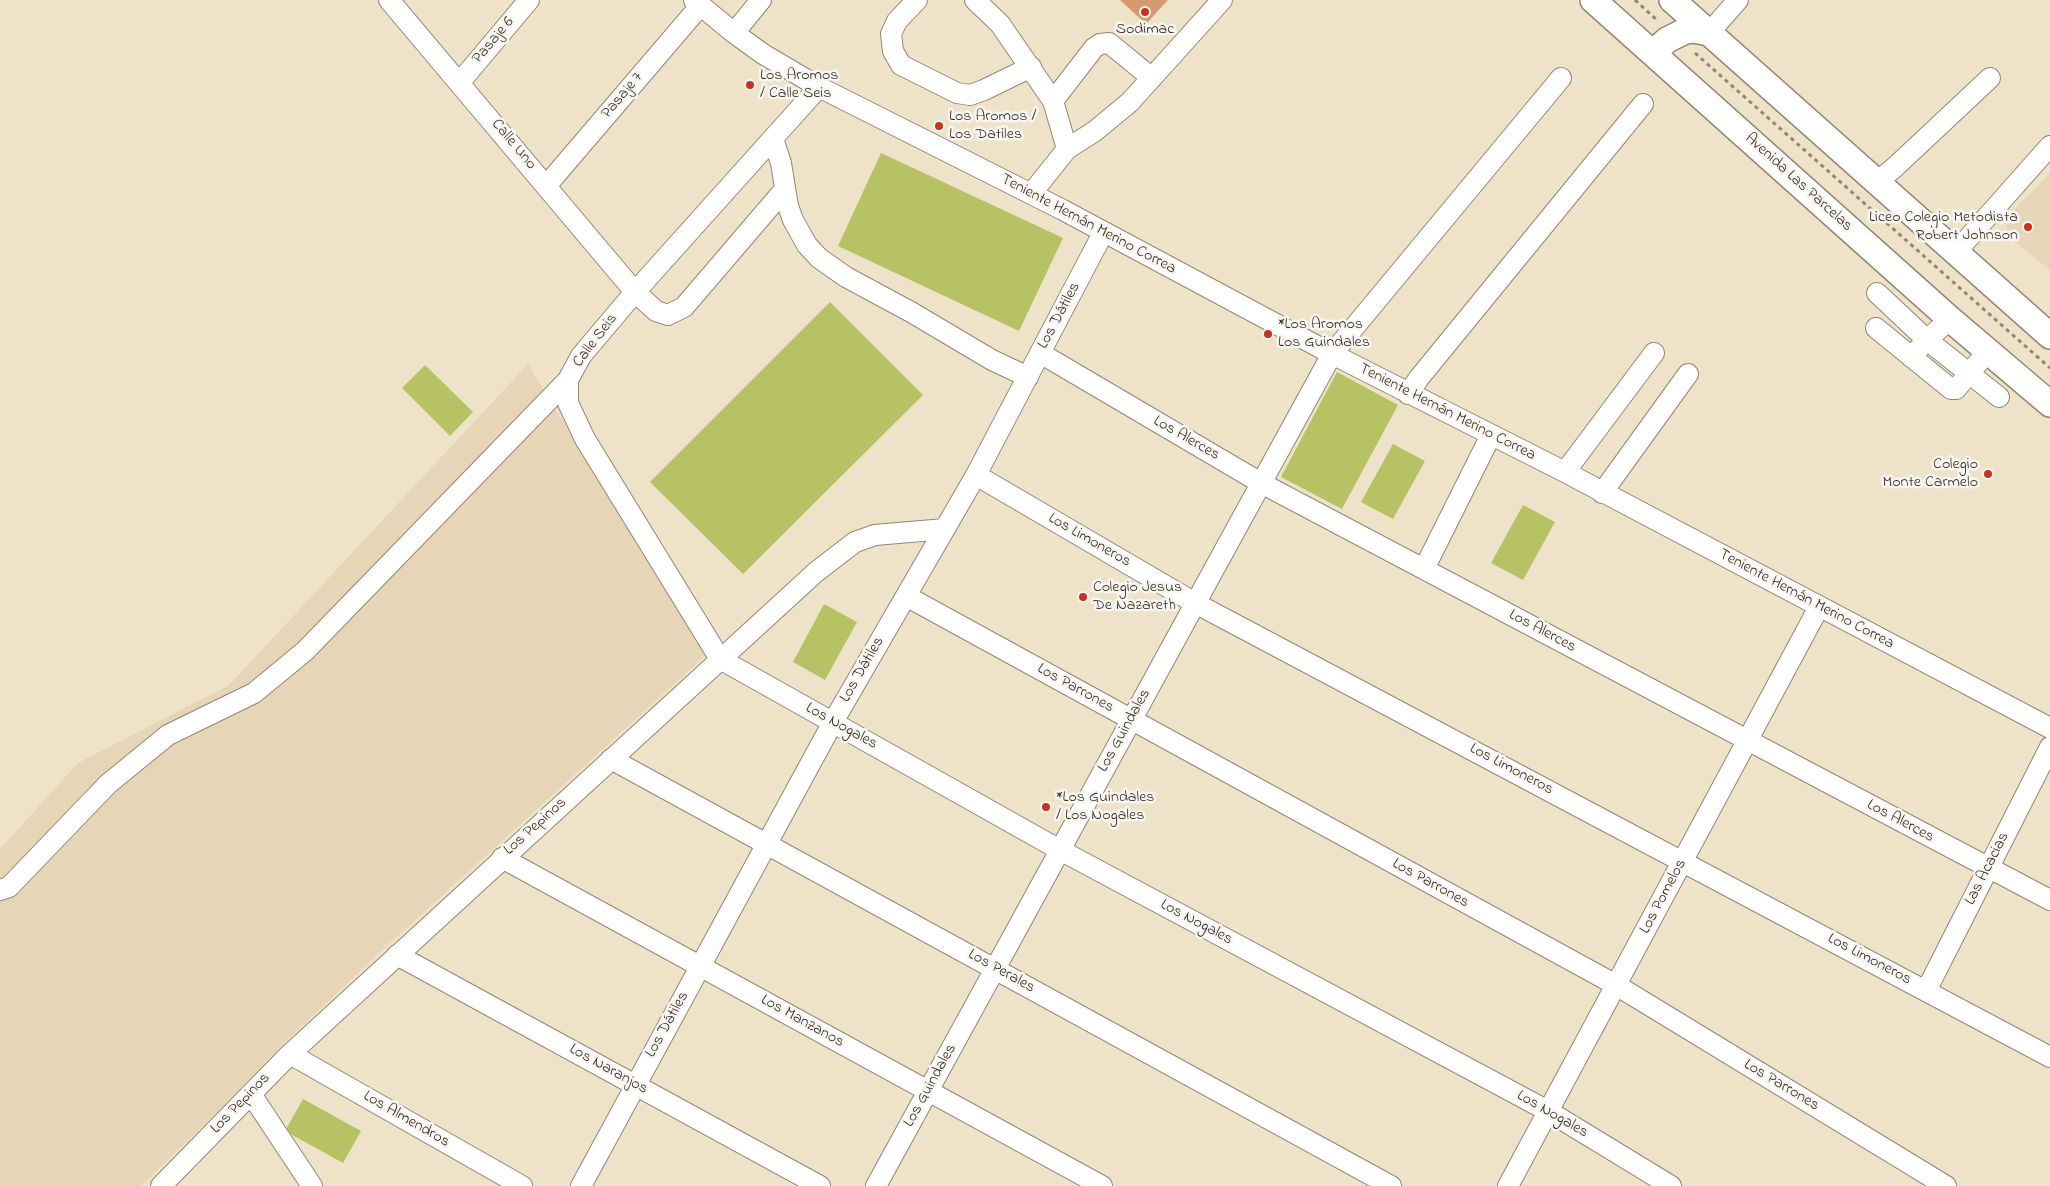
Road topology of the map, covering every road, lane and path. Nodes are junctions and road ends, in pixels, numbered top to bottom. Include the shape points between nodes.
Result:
1 (389, 0) edge
2 (528, 0) edge
3 (761, 0) edge
4 (917, 0) edge
5 (976, 0) edge
6 (1222, 0) edge
7 (1593, 0) edge
8 (1635, 0) edge
9 (1672, 0) edge
10 (1738, 0) edge
11 (697, 3) edge
12 (734, 33) junction
13 (1709, 33) junction
14 (1674, 35) junction
15 (1653, 53) junction
16 (1031, 67) junction
17 (1152, 78) junction
18 (1561, 78) dead end
19 (1990, 78) dead end
20 (460, 82) junction
21 (819, 87) junction
22 (1053, 101) junction
23 (1643, 104) dead end
24 (773, 139) junction
25 (2050, 146) edge
26 (1067, 149) junction
27 (1877, 182) junction
28 (547, 186) junction
29 (785, 189) junction
30 (1031, 194) junction
31 (1104, 233) junction
32 (1956, 252) junction
33 (635, 292) junction
34 (1877, 293) dead end
35 (1950, 320) junction
36 (1876, 328) dead end
37 (2050, 336) edge
38 (1927, 340) junction
39 (1988, 351) junction
40 (1040, 353) junction
41 (1654, 353) dead end
42 (1332, 354) junction
43 (1911, 357) junction
44 (2050, 368) edge
45 (1968, 373) junction
46 (1688, 374) dead end
47 (1028, 377) junction
48 (568, 380) junction
49 (1408, 394) junction
50 (1999, 397) dead end
51 (2050, 404) edge
52 (1491, 435) junction
53 (1564, 472) junction
54 (976, 475) junction
55 (1261, 482) junction
56 (1602, 493) junction
57 (945, 529) junction
58 (1424, 570) junction
59 (906, 596) junction
60 (1195, 603) junction
61 (1819, 607) junction
62 (720, 659) junction
63 (1131, 720) junction
64 (833, 722) junction
65 (2050, 728) edge
66 (1747, 741) junction
67 (2050, 747) edge
68 (611, 759) junction
69 (767, 844) junction
70 (1060, 850) junction
71 (502, 858) junction
72 (1683, 862) junction
73 (1989, 868) junction
74 (0, 890) edge
75 (2050, 900) edge
76 (397, 955) junction
77 (700, 966) junction
78 (995, 969) junction
79 (1616, 985) junction
80 (1926, 990) junction
81 (290, 1054) junction
82 (2050, 1057) edge
83 (635, 1085) junction
84 (928, 1091) junction
85 (251, 1094) junction
86 (1548, 1111) junction
87 (161, 1186) edge
88 (312, 1186) edge
89 (522, 1186) edge
90 (581, 1186) edge
91 (820, 1186) edge
92 (876, 1186) edge
93 (1102, 1186) edge
94 (1391, 1186) edge
95 (1508, 1186) edge
96 (1671, 1186) edge
97 (1946, 1186) edge

1 - 20 street, Calle Uno
2 - 20 street, Pasaje 6
3 - 12 street
4 - 16 street via 897,21 891,34 893,50 901,66 957,93 970,95
5 - 16 street via 1000,24
6 - 17 street
7 - 15 main road, Avenida Las Parcelas
8 - 14 path
9 - 13 main road
10 - 13 street
11 - 12 street, Teniente Hernán Merino Correa
11 - 28 street, Pasaje 7
12 - 21 street, Teniente Hernán Merino Correa
13 - 14 main road via 1693,30
13 - 27 main road
14 - 15 main road
14 - 44 path
15 - 35 main road, Avenida Las Parcelas
16 - 22 street
17 - 22 street via 1109,43 1100,44
17 - 26 street via 1130,102
18 - 42 street, Los Guindales
19 - 27 street
20 - 28 street, Calle Uno
21 - 24 street, Calle Seis
21 - 30 street, Teniente Hernán Merino Correa
22 - 26 street
23 - 49 street
24 - 29 street
24 - 33 street, Calle Seis
25 - 32 street
26 - 30 street
27 - 32 main road
28 - 33 street, Calle Uno
29 - 33 street, Calle Uno via 684,307 668,315 656,311
29 - 47 street via 799,232 819,258 992,360
30 - 31 street, Teniente Hernán Merino Correa
31 - 40 street, Los Dátiles
31 - 42 street, Teniente Hernán Merino Correa
32 - 37 main road
33 - 48 street, Calle Seis via 581,356
34 - 38 street
35 - 38 street
35 - 39 main road, Avenida Las Parcelas
36 - 43 street
38 - 43 street
38 - 45 street
39 - 45 street
39 - 51 main road, Avenida Las Parcelas
40 - 47 street, Los Dátiles
40 - 55 street, Los Alerces
41 - 53 street
42 - 49 street, Teniente Hernán Merino Correa
42 - 55 street, Los Guindales
43 - 45 street via 1951,389 1956,389
45 - 50 street
46 - 56 street
47 - 54 street, Los Dátiles
48 - 62 street, Calle Seis via 568,403 585,439
48 - 74 street via 305,652 254,693 168,735 108,784 9,887
49 - 52 street, Teniente Hernán Merino Correa
52 - 53 street, Teniente Hernán Merino Correa
52 - 58 street
53 - 56 street, Teniente Hernán Merino Correa
54 - 57 street, Los Dátiles
54 - 60 street, Los Limoneros
55 - 58 street, Los Alerces
55 - 60 street, Los Guindales
56 - 61 street, Teniente Hernán Merino Correa
57 - 59 street, Los Dátiles
57 - 62 street, Los Pepinos via 875,535 855,542 816,572
58 - 66 street, Los Alerces
59 - 63 street, Los Parrones
59 - 64 street, Los Dátiles
60 - 63 street, Los Guindales
60 - 72 street, Los Limoneros
61 - 65 street, Teniente Hernán Merino Correa
61 - 66 street, Los Pomelos
62 - 64 street, Los Nogales
62 - 68 street, Los Pepinos
63 - 70 street, Los Guindales
63 - 79 street, Los Parrones
64 - 69 street, Los Dátiles
64 - 70 street, Los Nogales
66 - 72 street, Los Pomelos
66 - 73 street, Los Alerces
67 - 73 street, Las Acacias
68 - 69 street, Los Perales
68 - 71 street, Los Pepinos
69 - 77 street, Los Dátiles
69 - 78 street, Los Perales
70 - 78 street, Los Guindales
70 - 86 street, Los Nogales
71 - 76 street, Los Pepinos
71 - 77 street, Los Manzanos
72 - 79 street, Los Pomelos
72 - 80 street, Los Limoneros
73 - 75 street, Los Alerces
73 - 80 street, Las Acacias
76 - 81 street, Los Pepinos
76 - 83 street, Los Naranjos
77 - 83 street, Los Dátiles
77 - 84 street, Los Manzanos
78 - 84 street, Los Guindales
78 - 94 street, Los Perales
79 - 86 street, Los Pomelos
79 - 97 street, Los Parrones
80 - 82 street, Los Limoneros
81 - 85 street, Los Pepinos
81 - 89 street, Los Almendros
83 - 90 street, Los Dátiles
83 - 91 street, Los Naranjos
84 - 92 street, Los Guindales
84 - 93 street, Los Manzanos
85 - 87 street, Los Pepinos
85 - 88 street
86 - 95 street, Los Pomelos
86 - 96 street, Los Nogales

